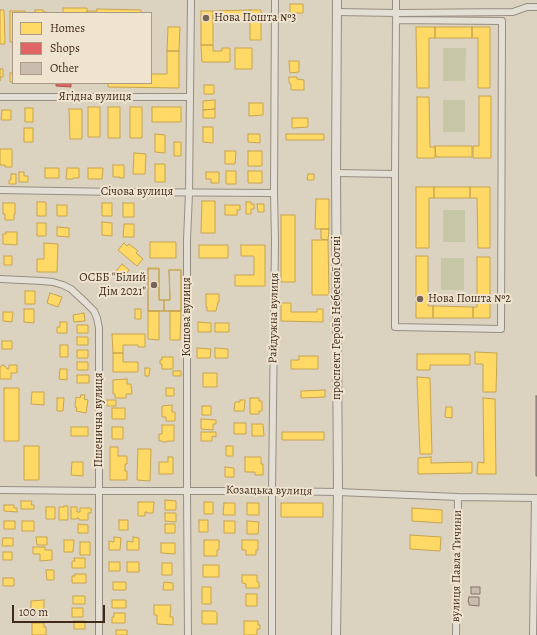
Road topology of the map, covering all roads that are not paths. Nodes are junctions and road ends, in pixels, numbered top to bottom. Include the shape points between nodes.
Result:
1 (191, 0) edge
2 (275, 0) edge
3 (337, 0) edge
4 (396, 0) edge
5 (537, 7) edge
6 (337, 12) junction
7 (396, 13) junction
8 (396, 20) junction
9 (0, 97) edge
10 (190, 97) junction
11 (336, 173) junction
12 (395, 174) junction
13 (0, 190) edge
14 (189, 193) junction
15 (274, 193) junction
16 (0, 279) edge
17 (397, 488) dead end
18 (0, 490) edge
19 (99, 491) junction
20 (187, 491) junction
21 (272, 491) junction
22 (338, 492) junction
23 (397, 495) junction
24 (458, 497) junction
25 (536, 498) edge
26 (98, 635) edge
27 (188, 635) edge
28 (272, 635) edge
29 (336, 635) edge
30 (456, 635) edge
31 (533, 635) edge

1 - 10 street, Кошова вулиця
2 - 15 street, Райдужна вулиця
3 - 6 street, проспект Героїв Небесної Сотні
4 - 7 street
5 - 7 street via 527,7 513,12
6 - 7 street
6 - 11 street, проспект Героїв Небесної Сотні
7 - 8 street
8 - 12 street
8 - 12 street via 502,21 501,329 395,327
9 - 10 street, Ягідна вулиця
10 - 14 street, Кошова вулиця
11 - 12 street
11 - 22 street, проспект Героїв Небесної Сотні
13 - 14 street, Січова вулиця
14 - 15 street, Січова вулиця
14 - 20 street, Кошова вулиця
15 - 21 street, Райдужна вулиця
16 - 19 street, Пшенична вулиця via 53,282 63,285 94,311 99,328
17 - 23 street
18 - 19 street, Козацька вулиця
19 - 20 street, Козацька вулиця
19 - 26 street, Пшенична вулиця
20 - 21 street, Козацька вулиця
20 - 27 street, Кошова вулиця
21 - 22 street, Козацька вулиця
21 - 28 street, Райдужна вулиця
22 - 23 street, Козацька вулиця
22 - 29 street, проспект Героїв Небесної Сотні
23 - 24 street, Козацька вулиця
24 - 25 street, Козацька вулиця
24 - 30 street, вулиця Павла Тичини
25 - 31 street

